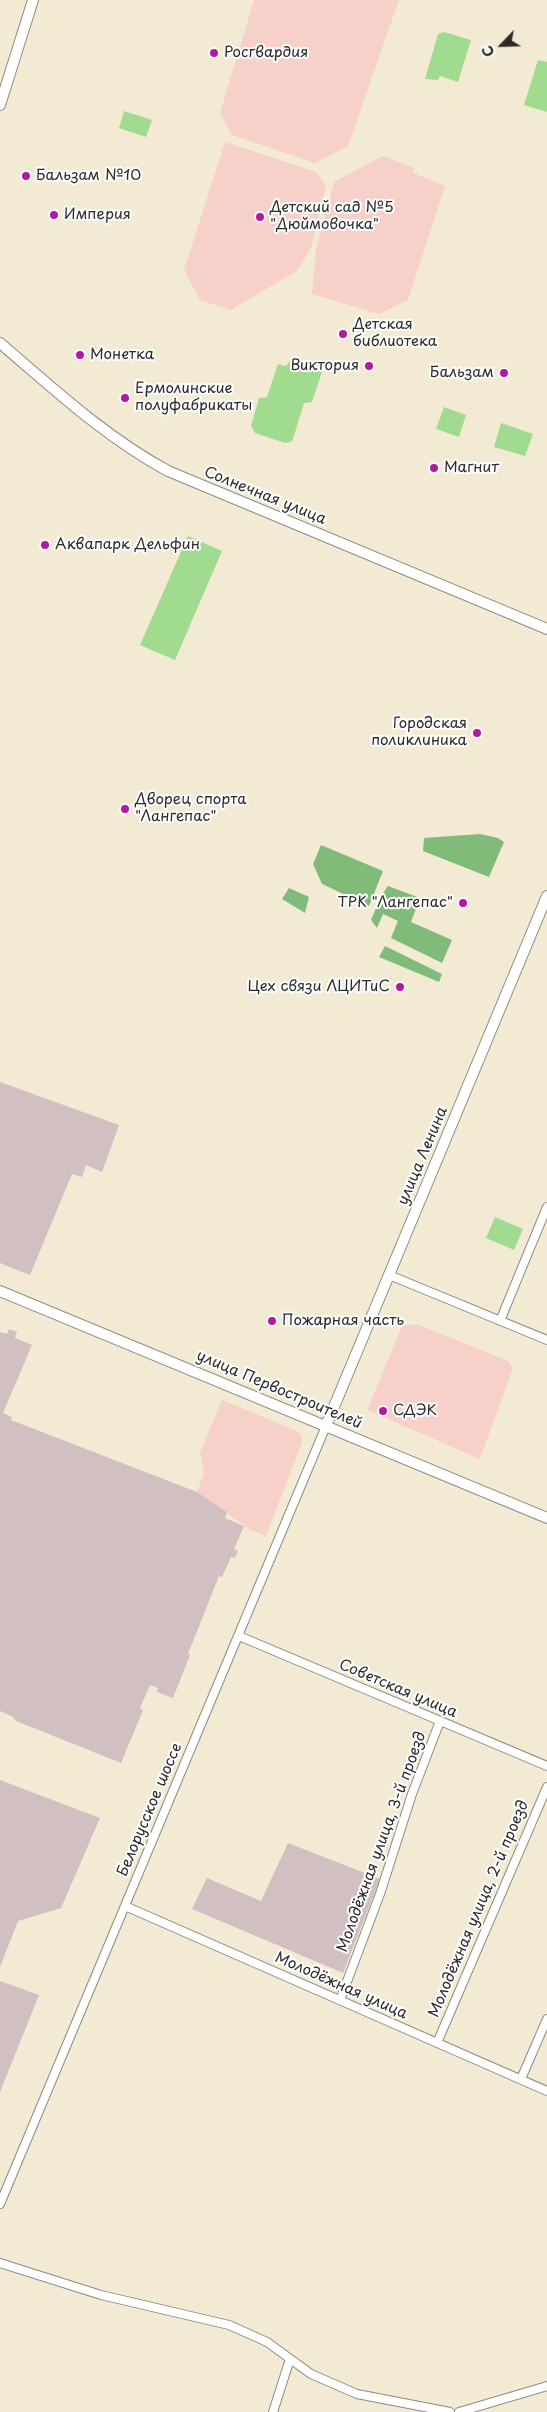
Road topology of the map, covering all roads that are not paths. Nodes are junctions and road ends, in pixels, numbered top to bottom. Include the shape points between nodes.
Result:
1 (33, 0) edge
2 (0, 105) edge
3 (0, 343) edge
4 (547, 629) edge
5 (547, 896) edge
6 (547, 1207) edge
7 (389, 1275) junction
8 (0, 1291) edge
9 (500, 1321) junction
10 (547, 1340) edge
11 (326, 1426) junction
12 (547, 1518) edge
13 (239, 1636) junction
14 (440, 1721) junction
15 (547, 1766) edge
16 (547, 1787) edge
17 (125, 1906) junction
18 (340, 2000) junction
19 (547, 2019) edge
20 (436, 2043) junction
21 (521, 2079) junction
22 (547, 2091) edge
23 (0, 2204) edge
24 (0, 2263) edge
25 (290, 2359) junction
26 (547, 2386) edge
27 (273, 2412) edge
28 (450, 2412) edge
29 (459, 2412) edge

1 - 2 street
3 - 4 street, Солнечная улица via 102,429 168,471
5 - 7 street, улица Ленина
6 - 9 street
7 - 9 street
7 - 11 street, улица Ленина
8 - 11 street, улица Первостроителей
9 - 10 street
11 - 12 street, улица Первостроителей
11 - 13 street, Белорусское шоссе
13 - 14 street, Советская улица
13 - 17 street, Белорусское шоссе
14 - 15 street, Советская улица
14 - 18 street, Молодёжная улица, 3-й проезд
16 - 20 street, Молодёжная улица, 2-й проезд
17 - 18 street, Молодёжная улица
17 - 23 street, Белорусское шоссе
18 - 20 street, Молодёжная улица
19 - 21 street
20 - 21 street, Молодёжная улица
21 - 22 street, Молодёжная улица
24 - 25 street via 152,2309 229,2325 266,2342
25 - 27 street
25 - 28 street via 311,2374 357,2394
26 - 29 street

